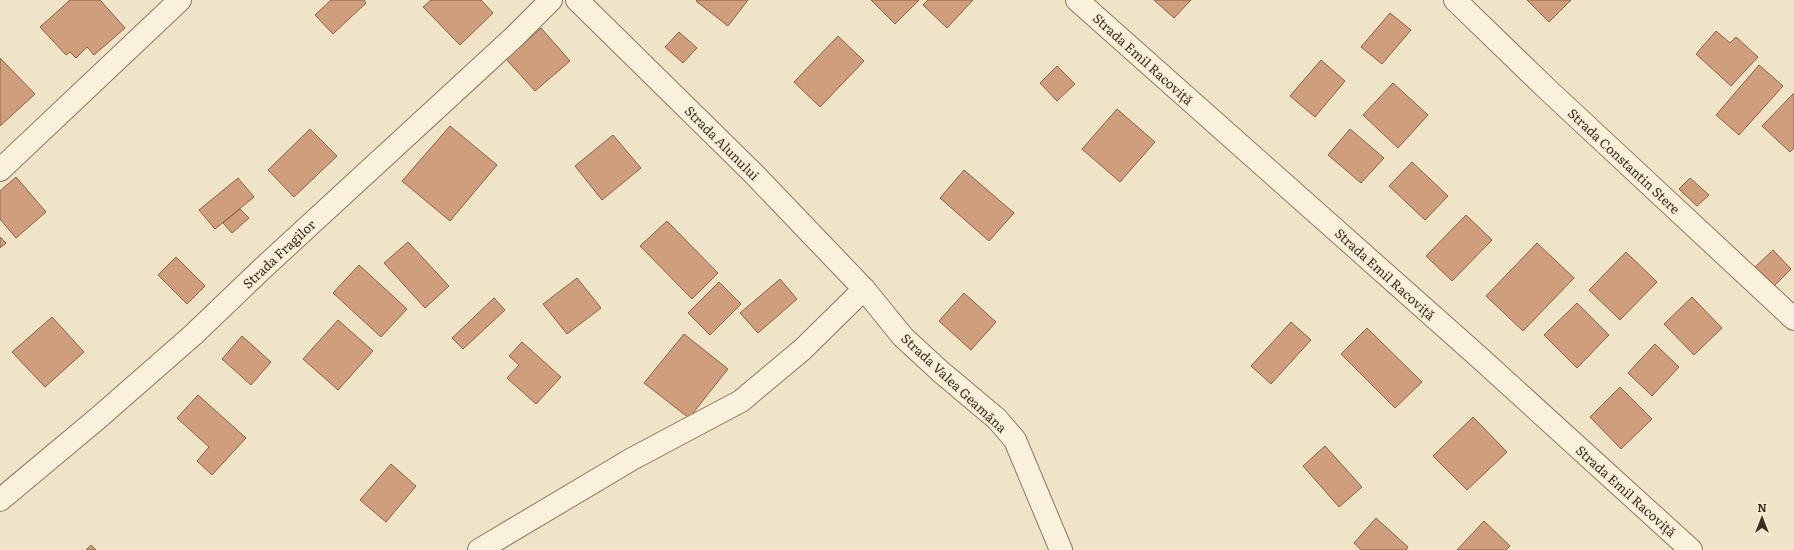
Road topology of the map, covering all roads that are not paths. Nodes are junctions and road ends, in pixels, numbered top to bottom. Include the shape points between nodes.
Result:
1 (180, 0) edge
2 (551, 0) edge
3 (577, 0) edge
4 (1077, 0) edge
5 (1455, 0) edge
6 (0, 170) edge
7 (864, 289) junction
8 (1794, 319) edge
9 (0, 500) edge
10 (479, 550) edge
11 (1061, 550) edge
12 (1691, 550) edge

1 - 6 street
2 - 9 street, Strada Fragilor via 193,335
3 - 7 street, Strada Alunului via 752,173
4 - 12 street, Strada Emil Racoviță via 1468,347
5 - 8 street, Strada Constantin Stere
7 - 10 street via 803,349 741,400 632,459
7 - 11 street, Strada Valea Geamăna via 903,337 997,419 1015,440

